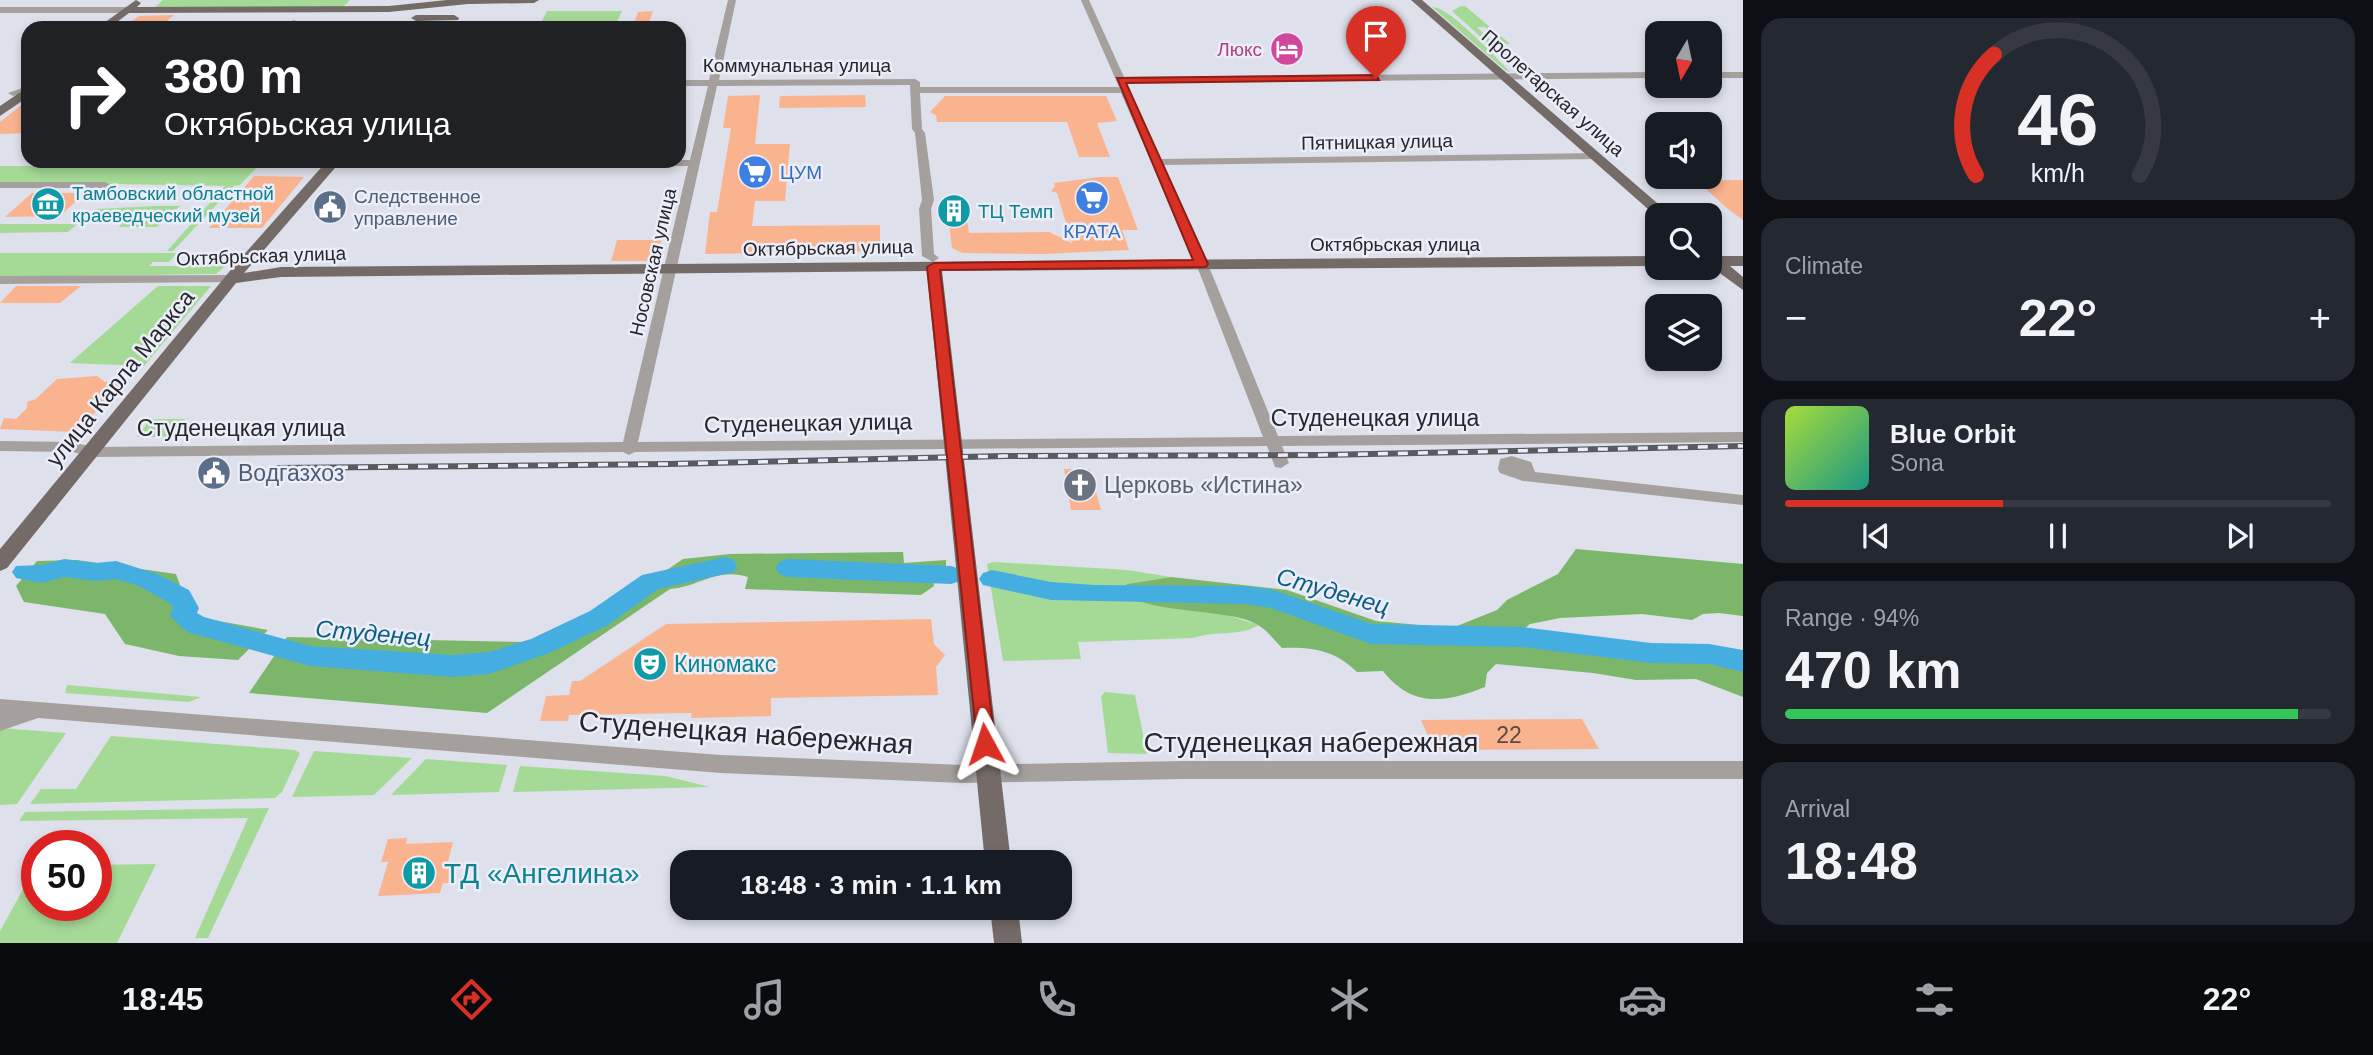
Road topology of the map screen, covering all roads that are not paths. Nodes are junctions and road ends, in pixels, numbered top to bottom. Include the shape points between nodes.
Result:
1 (148, 0) edge
2 (417, 0) edge
3 (468, 0) edge
4 (534, 0) edge
5 (732, 0) edge
6 (1085, 0) edge
7 (1416, 0) edge
8 (134, 6) edge
9 (371, 9) junction
10 (398, 9) junction
11 (0, 10) edge
12 (454, 18) junction
13 (112, 21) edge
14 (118, 21) edge
15 (451, 21) edge
16 (1645, 75) edge
17 (1722, 75) edge
18 (1743, 75) edge
19 (1503, 76) junction
20 (686, 83) edge
21 (713, 83) junction
22 (915, 83) junction
23 (1122, 85) junction
24 (21, 90) edge
25 (21, 91) edge
26 (0, 103) edge
27 (0, 112) edge
28 (1597, 156) junction
29 (1157, 162) junction
30 (686, 163) edge
31 (696, 163) junction
32 (328, 168) edge
33 (0, 185) edge
34 (105, 185) dead end
35 (1650, 203) edge
36 (1722, 260) edge
37 (1645, 261) edge
38 (1743, 261) edge
39 (934, 262) junction
40 (1201, 264) junction
41 (1722, 267) edge
42 (671, 269) junction
43 (232, 278) junction
44 (0, 280) edge
45 (1743, 285) edge
46 (1743, 437) edge
47 (1274, 441) junction
48 (954, 443) junction
49 (0, 446) edge
50 (629, 450) junction
51 (93, 452) junction
52 (1281, 463) dead end
53 (1523, 476) dead end
54 (1743, 500) edge
55 (0, 563) edge
56 (0, 707) edge
57 (40, 710) junction
58 (0, 723) edge
59 (1743, 770) edge
60 (988, 774) junction
61 (997, 850) edge
62 (1005, 920) edge
63 (1008, 943) edge

1 - 8 main road
2 - 10 main road
3 - 4 main road
3 - 10 main road
3 - 12 main road
5 - 21 street, Носовская улица
6 - 23 street
7 - 19 main road, Пролетарская улица
8 - 9 main road
8 - 11 street
8 - 13 main road
8 - 14 main road
9 - 10 main road
9 - 12 main road via 394,18
12 - 15 main road
16 - 19 street, Коммунальная улица
17 - 18 street
19 - 23 street, Коммунальная улица
19 - 28 main road, Пролетарская улица
20 - 21 street, Коммунальная улица
21 - 22 street, Коммунальная улица
21 - 31 street, Носовская улица
22 - 23 street, Коммунальная улица
22 - 39 street via 928,200 928,256
23 - 29 street
24 - 26 main road
25 - 27 main road
28 - 29 street, Пятницкая улица
28 - 35 main road, Пролетарская улица
29 - 40 street
30 - 31 street
31 - 42 street, Носовская улица
32 - 43 main road, улица Карла Маркса
33 - 34 street
36 - 38 main road
37 - 40 main road, Октябрьская улица
39 - 40 main road, Октябрьская улица
39 - 42 main road, Октябрьская улица
39 - 48 main road
40 - 47 street
41 - 45 main road
42 - 43 main road, Октябрьская улица via 281,272
42 - 50 street, Носовская улица
43 - 44 street, Октябрьская улица
43 - 51 main road, улица Карла Маркса
46 - 47 street, Студенецкая улица
47 - 48 street, Студенецкая улица
47 - 52 street
48 - 50 street, Студенецкая улица
48 - 60 main road
49 - 51 street, Студенецкая улица via 72,447
50 - 51 street, Студенецкая улица
51 - 55 main road, улица Карла Маркса
53 - 54 street
56 - 57 street, Студенецкая набережная
57 - 58 street
57 - 60 street, Студенецкая набережная via 721,764
59 - 60 street, Студенецкая набережная via 1183,769
60 - 61 main road
62 - 63 main road

